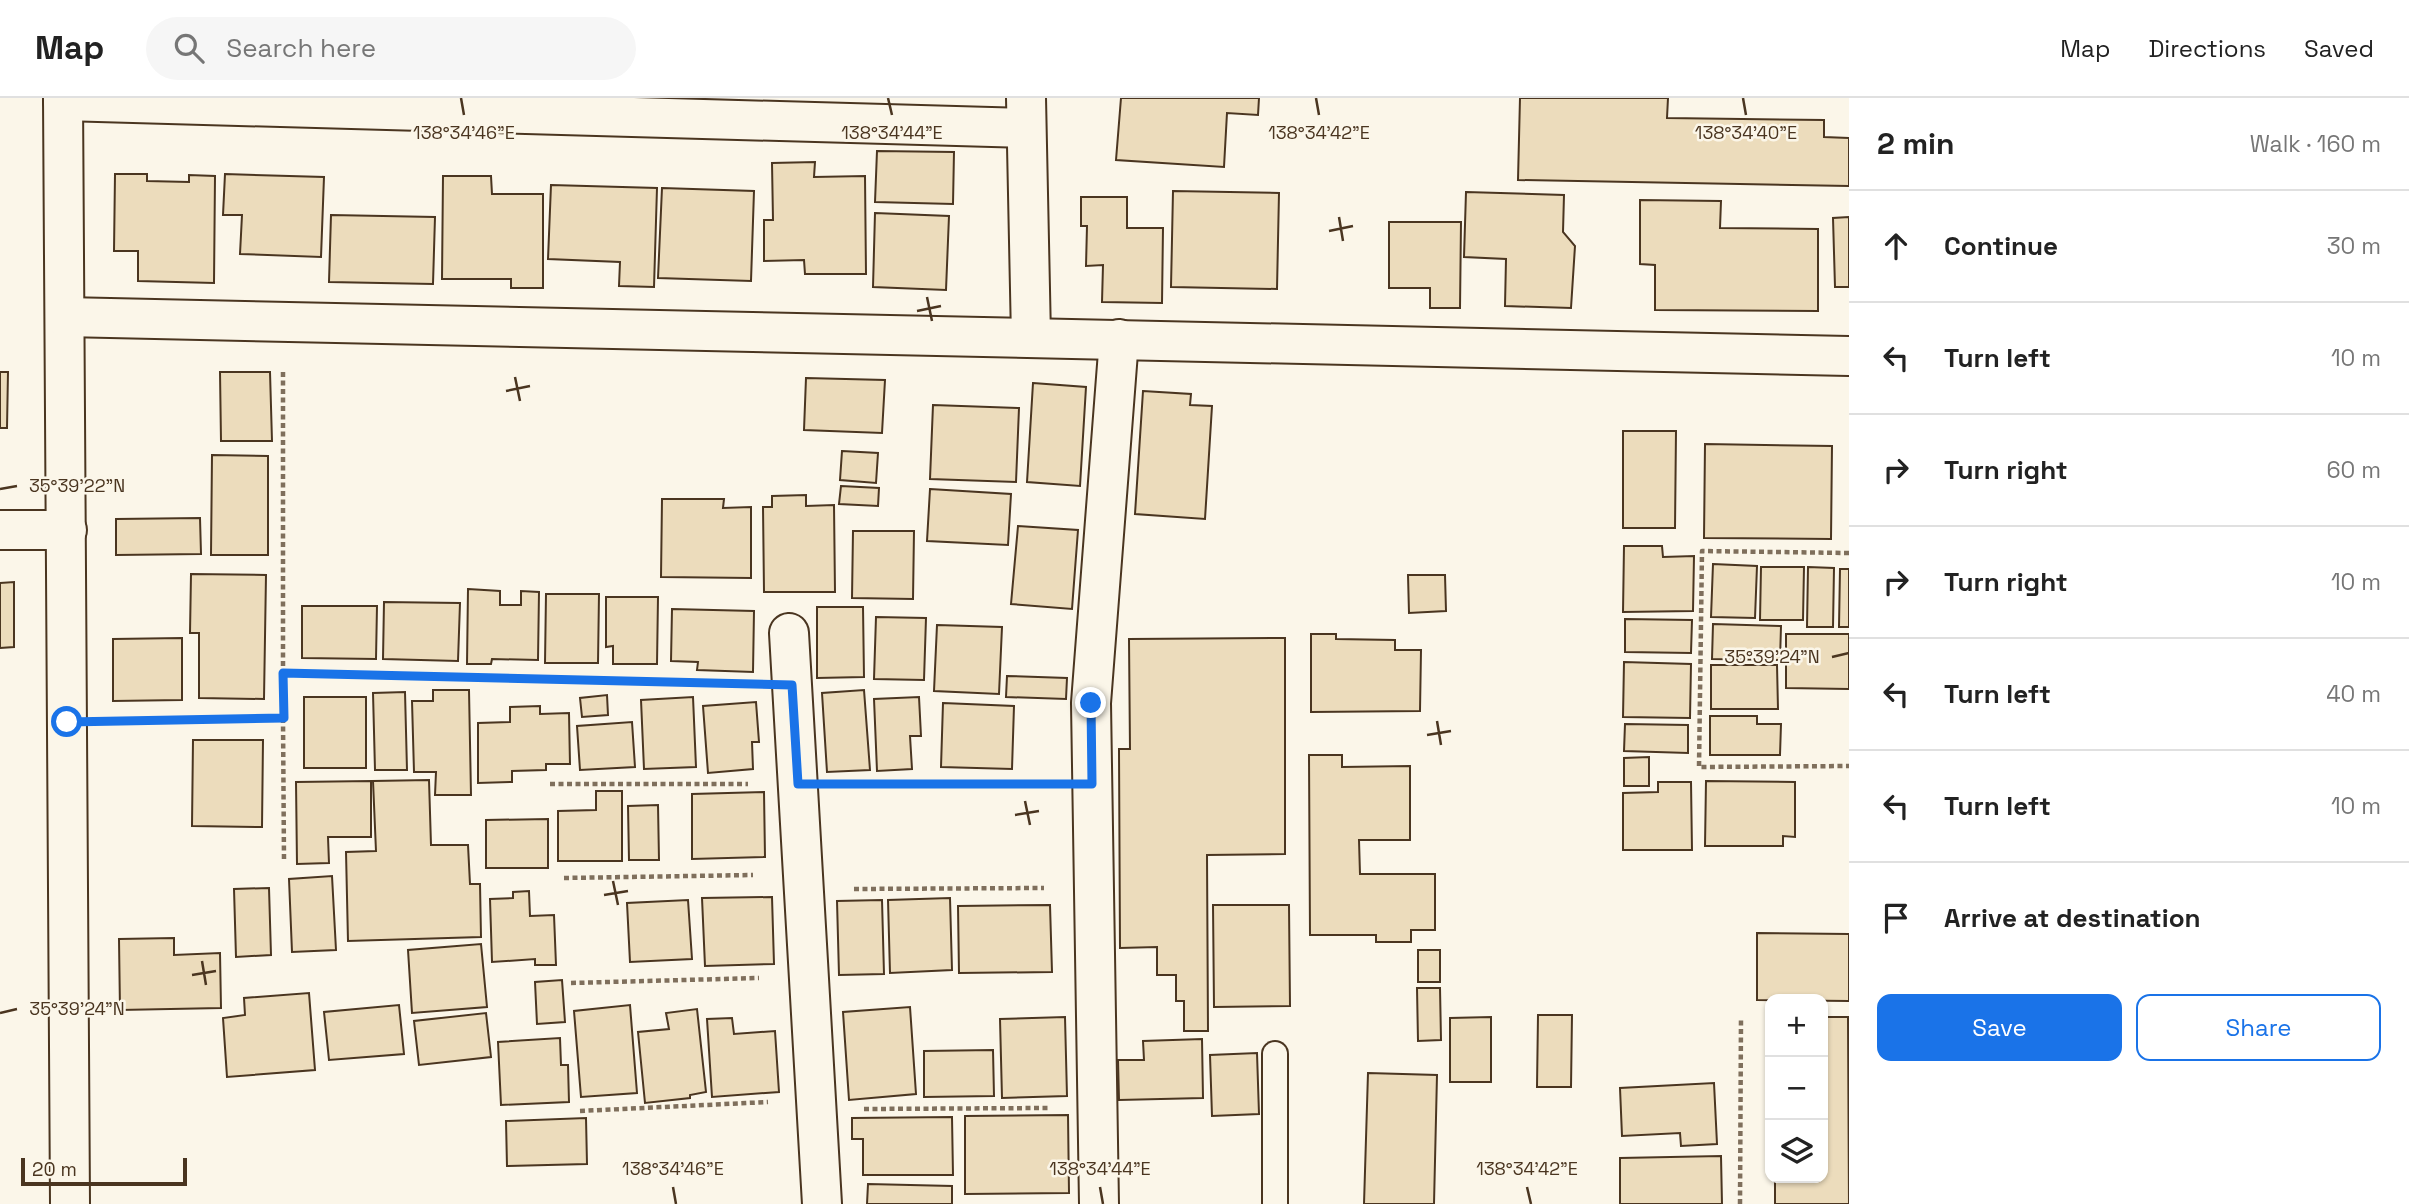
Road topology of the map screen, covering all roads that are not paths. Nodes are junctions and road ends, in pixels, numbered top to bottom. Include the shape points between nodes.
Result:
1 (63, 99) edge
2 (1026, 113) edge
3 (65, 317) junction
4 (1031, 337) junction
5 (1119, 340) junction
6 (1849, 356) edge
7 (0, 530) edge
8 (67, 530) junction
9 (789, 634) dead end
10 (1275, 1055) dead end
11 (70, 1204) edge
12 (822, 1204) edge
13 (1099, 1204) edge
14 (1275, 1204) edge

1 - 2 street
1 - 3 street
2 - 4 street
3 - 4 street
3 - 8 street
4 - 5 street
5 - 6 street
5 - 13 street via 1091,703
7 - 8 street
8 - 11 street
9 - 12 street
10 - 14 lane

